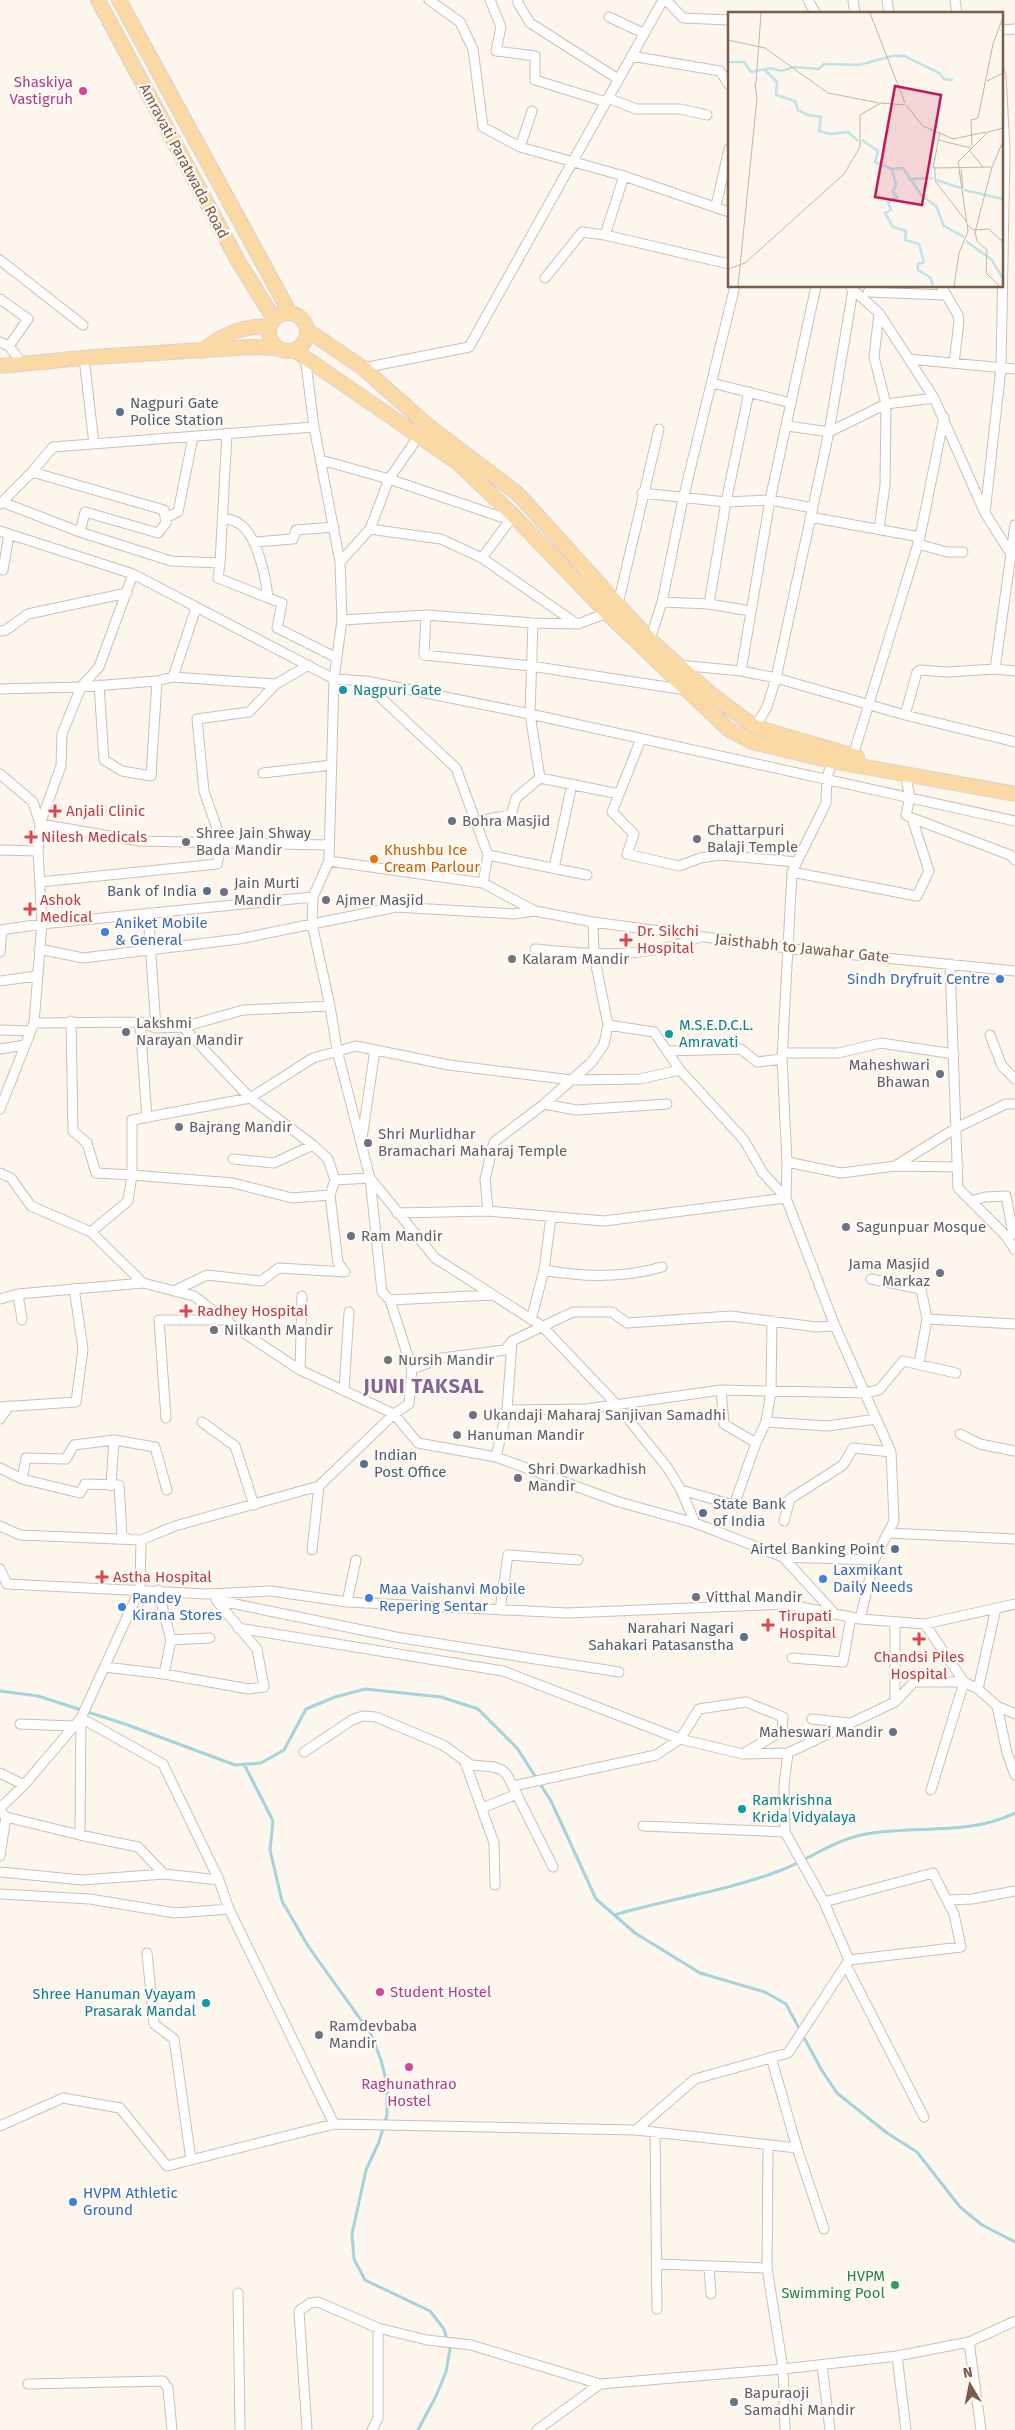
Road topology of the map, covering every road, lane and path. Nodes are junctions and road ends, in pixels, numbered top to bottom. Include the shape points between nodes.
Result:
1 (98, 0) edge
2 (119, 0) edge
3 (429, 0) edge
4 (490, 0) edge
5 (518, 0) edge
6 (665, 0) edge
7 (808, 0) edge
8 (815, 12) edge
9 (610, 17) dead end
10 (728, 20) edge
11 (1015, 29) edge
12 (1002, 30) edge
13 (643, 33) junction
14 (631, 56) junction
15 (618, 79) junction
16 (728, 83) edge
17 (1002, 95) edge
18 (607, 100) junction
19 (532, 112) dead end
20 (707, 115) dead end
21 (1003, 116) edge
22 (520, 147) junction
23 (1005, 150) junction
24 (1015, 151) edge
25 (728, 153) edge
26 (574, 163) junction
27 (624, 176) junction
28 (716, 206) junction
29 (728, 212) edge
30 (605, 235) junction
31 (0, 260) edge
32 (728, 264) edge
33 (545, 278) dead end
34 (735, 288) edge
35 (816, 288) edge
36 (851, 288) edge
37 (942, 291) edge
38 (868, 293) edge
39 (0, 299) edge
40 (290, 313) junction
41 (879, 313) junction
42 (272, 322) junction
43 (83, 325) dead end
44 (307, 330) junction
45 (0, 342) edge
46 (9, 346) junction
47 (278, 348) junction
48 (202, 351) junction
49 (300, 353) junction
50 (84, 358) junction
51 (909, 359) junction
52 (22, 363) junction
53 (954, 364) junction
54 (0, 366) edge
55 (363, 368) junction
56 (1001, 368) junction
57 (1015, 368) edge
58 (712, 383) junction
59 (749, 392) junction
60 (934, 398) junction
61 (791, 403) junction
62 (886, 404) junction
63 (944, 417) junction
64 (788, 426) junction
65 (314, 428) junction
66 (659, 429) dead end
67 (423, 430) junction
68 (828, 432) junction
69 (227, 434) junction
70 (193, 437) junction
71 (94, 444) junction
72 (321, 460) junction
73 (32, 472) junction
74 (389, 479) junction
75 (642, 492) junction
76 (683, 499) junction
77 (770, 500) junction
78 (726, 502) junction
79 (1, 503) edge
80 (811, 512) junction
81 (985, 513) junction
82 (165, 518) junction
83 (223, 518) junction
84 (511, 518) junction
85 (1015, 525) edge
86 (334, 527) junction
87 (370, 529) junction
88 (879, 529) junction
89 (5, 532) edge
90 (80, 532) junction
91 (919, 541) junction
92 (254, 542) junction
93 (963, 552) dead end
94 (1013, 555) edge
95 (482, 558) junction
96 (220, 562) junction
97 (340, 562) junction
98 (3, 570) dead end
99 (133, 574) junction
100 (127, 593) junction
101 (268, 598) junction
102 (662, 602) junction
103 (618, 604) junction
104 (709, 604) junction
105 (196, 608) junction
106 (750, 611) junction
107 (607, 613) junction
108 (426, 615) junction
109 (342, 620) junction
110 (533, 623) junction
111 (578, 624) junction
112 (0, 631) edge
113 (650, 640) junction
114 (338, 658) junction
115 (309, 665) junction
116 (679, 665) junction
117 (531, 666) junction
118 (996, 669) junction
119 (741, 671) junction
120 (1015, 671) edge
121 (173, 677) junction
122 (776, 678) junction
123 (334, 679) junction
124 (157, 681) junction
125 (366, 681) junction
126 (276, 684) junction
127 (99, 685) junction
128 (81, 687) junction
129 (0, 689) edge
130 (687, 690) junction
131 (870, 704) junction
132 (530, 714) junction
133 (905, 715) junction
134 (755, 726) junction
135 (641, 739) junction
136 (1015, 742) edge
137 (833, 756) junction
138 (852, 760) junction
139 (332, 764) junction
140 (263, 773) dead end
141 (0, 774) edge
142 (906, 774) junction
143 (540, 778) junction
144 (827, 778) junction
145 (572, 784) junction
146 (1015, 786) edge
147 (619, 794) junction
148 (1015, 794) edge
149 (910, 797) junction
150 (912, 818) junction
151 (476, 821) junction
152 (1015, 821) edge
153 (40, 824) junction
154 (222, 843) junction
155 (328, 846) junction
156 (0, 850) edge
157 (38, 851) junction
158 (488, 855) junction
159 (1015, 860) edge
160 (329, 861) junction
161 (797, 862) junction
162 (554, 868) junction
163 (792, 872) junction
164 (587, 875) dead end
165 (40, 882) junction
166 (484, 883) junction
167 (313, 897) junction
168 (535, 911) junction
169 (148, 913) junction
170 (593, 922) junction
171 (42, 924) junction
172 (312, 924) junction
173 (1, 930) edge
174 (702, 936) junction
175 (786, 948) junction
176 (40, 949) junction
177 (536, 949) dead end
178 (150, 950) junction
179 (0, 952) edge
180 (594, 955) junction
181 (950, 964) junction
182 (1015, 972) edge
183 (36, 976) junction
184 (0, 981) edge
185 (330, 1006) junction
186 (71, 1021) junction
187 (140, 1022) junction
188 (608, 1025) junction
189 (32, 1027) junction
190 (183, 1027) junction
191 (156, 1028) junction
192 (0, 1030) edge
193 (990, 1035) dead end
194 (25, 1045) junction
195 (0, 1049) edge
196 (337, 1050) junction
197 (374, 1050) junction
198 (667, 1051) junction
199 (954, 1054) junction
200 (782, 1056) junction
201 (680, 1070) junction
202 (1015, 1079) edge
203 (572, 1080) junction
204 (250, 1098) junction
205 (544, 1104) junction
206 (667, 1104) dead end
207 (1015, 1104) edge
208 (0, 1109) edge
209 (148, 1118) junction
210 (956, 1128) junction
211 (361, 1143) junction
212 (313, 1145) junction
213 (233, 1158) dead end
214 (787, 1162) junction
215 (895, 1166) junction
216 (958, 1167) junction
217 (0, 1173) edge
218 (132, 1175) junction
219 (370, 1178) junction
220 (335, 1180) junction
221 (330, 1194) junction
222 (786, 1198) junction
223 (971, 1201) junction
224 (488, 1211) junction
225 (397, 1213) junction
226 (551, 1217) junction
227 (91, 1232) junction
228 (1011, 1235) edge
229 (1015, 1250) edge
230 (662, 1267) dead end
231 (544, 1270) junction
232 (871, 1279) dead end
233 (143, 1283) junction
234 (74, 1288) junction
235 (174, 1291) junction
236 (18, 1294) junction
237 (492, 1295) junction
238 (302, 1296) dead end
239 (0, 1299) edge
240 (390, 1300) junction
241 (349, 1312) dead end
242 (927, 1319) junction
243 (22, 1320) dead end
244 (228, 1320) junction
245 (532, 1320) junction
246 (772, 1321) junction
247 (1015, 1324) edge
248 (542, 1326) junction
249 (835, 1326) junction
250 (512, 1341) junction
251 (920, 1364) junction
252 (412, 1369) junction
253 (300, 1370) junction
254 (956, 1373) dead end
255 (721, 1390) junction
256 (344, 1391) junction
257 (772, 1391) junction
258 (865, 1393) junction
259 (616, 1404) junction
260 (4, 1406) edge
261 (507, 1410) junction
262 (394, 1414) junction
263 (166, 1418) dead end
264 (0, 1419) edge
265 (876, 1419) junction
266 (202, 1422) dead end
267 (766, 1422) junction
268 (960, 1434) dead end
269 (114, 1440) junction
270 (756, 1443) junction
271 (1015, 1450) edge
272 (891, 1452) junction
273 (496, 1457) junction
274 (0, 1468) edge
275 (22, 1479) junction
276 (111, 1486) junction
277 (318, 1486) junction
278 (167, 1490) dead end
279 (681, 1490) junction
280 (254, 1505) junction
281 (784, 1521) dead end
282 (695, 1523) junction
283 (0, 1526) edge
284 (888, 1533) junction
285 (1015, 1539) edge
286 (128, 1540) junction
287 (141, 1540) junction
288 (312, 1550) dead end
289 (783, 1557) junction
290 (356, 1560) dead end
291 (578, 1560) dead end
292 (874, 1560) junction
293 (0, 1570) edge
294 (140, 1589) junction
295 (158, 1590) junction
296 (207, 1594) junction
297 (216, 1600) junction
298 (347, 1602) junction
299 (1015, 1604) edge
300 (996, 1608) junction
301 (500, 1610) junction
302 (834, 1614) junction
303 (856, 1618) junction
304 (895, 1623) junction
305 (925, 1624) junction
306 (238, 1628) junction
307 (210, 1638) dead end
308 (170, 1640) junction
309 (792, 1658) dead end
310 (105, 1667) junction
311 (619, 1672) dead end
312 (164, 1674) junction
313 (964, 1682) junction
314 (978, 1689) junction
315 (895, 1702) junction
316 (997, 1706) junction
317 (1015, 1714) edge
318 (82, 1716) junction
319 (812, 1719) dead end
320 (850, 1723) junction
321 (20, 1724) dead end
322 (74, 1726) junction
323 (680, 1739) junction
324 (304, 1752) dead end
325 (788, 1753) junction
326 (743, 1754) junction
327 (465, 1762) junction
328 (0, 1773) edge
329 (1015, 1775) edge
330 (24, 1785) junction
331 (515, 1790) junction
332 (932, 1790) dead end
333 (482, 1808) junction
334 (2, 1809) edge
335 (643, 1826) dead end
336 (785, 1832) junction
337 (80, 1835) junction
338 (0, 1856) edge
339 (553, 1867) dead end
340 (0, 1872) edge
341 (164, 1874) junction
342 (219, 1880) junction
343 (495, 1885) dead end
344 (1015, 1891) edge
345 (0, 1894) edge
346 (946, 1900) junction
347 (824, 1902) junction
348 (229, 1909) junction
349 (148, 1953) dead end
350 (848, 1964) junction
351 (771, 2057) junction
352 (924, 2117) dead end
353 (334, 2124) junction
354 (0, 2126) edge
355 (636, 2130) junction
356 (655, 2133) junction
357 (768, 2146) junction
358 (797, 2148) junction
359 (191, 2160) junction
360 (824, 2229) dead end
361 (656, 2264) junction
362 (709, 2267) junction
363 (767, 2268) junction
364 (238, 2293) dead end
365 (711, 2294) dead end
366 (657, 2309) dead end
367 (1015, 2321) edge
368 (378, 2328) junction
369 (969, 2342) junction
370 (897, 2356) junction
371 (822, 2365) junction
372 (782, 2369) junction
373 (28, 2384) dead end
374 (600, 2384) junction
375 (172, 2430) edge
376 (240, 2430) edge
377 (307, 2430) edge
378 (372, 2430) edge
379 (537, 2430) edge
380 (785, 2430) edge
381 (830, 2430) edge
382 (906, 2430) edge
383 (981, 2430) edge

1 - 42 main road, Amravati Paratwada Road
2 - 40 main road, Amravati Paratwada Road
3 - 22 street via 460,22 473,49 483,127
4 - 18 street via 501,27 496,51 535,56 535,80
5 - 15 street via 530,23
6 - 10 street via 683,18
6 - 13 street
7 - 8 street
9 - 13 street
11 - 12 street
13 - 14 street
14 - 15 street
14 - 16 street via 720,71
15 - 18 street
17 - 21 street
18 - 20 street via 636,109 680,109
18 - 26 street
19 - 22 street
21 - 23 street
22 - 26 street
23 - 24 street
23 - 56 street
25 - 28 street
26 - 27 street
26 - 55 street via 469,347
27 - 28 street
27 - 30 street
28 - 29 street
30 - 32 street
30 - 33 street via 582,232
31 - 43 street
34 - 58 street
35 - 61 street
36 - 38 street
36 - 68 street
37 - 38 street
37 - 53 street via 955,308 959,322
38 - 41 street
39 - 46 street via 28,319
40 - 42 main road via 282,314
40 - 44 main road via 298,316
41 - 51 street
41 - 62 street via 874,357
42 - 47 main road via 269,334
42 - 48 main road via 222,336
44 - 49 main road
44 - 55 main road
45 - 46 street
46 - 52 street
47 - 48 main road
47 - 49 main road
48 - 50 main road
49 - 65 street
49 - 67 main road
50 - 52 main road
50 - 71 street
51 - 53 street
51 - 60 street
52 - 54 main road
53 - 56 street
55 - 67 main road
56 - 57 street
56 - 81 street
58 - 59 street
58 - 76 street
59 - 61 street
59 - 78 street
60 - 62 street
60 - 63 street
61 - 64 street
62 - 68 street
62 - 88 street via 885,485
63 - 81 street
63 - 91 street
64 - 68 street
64 - 77 street
65 - 69 street
65 - 72 street
66 - 75 street
67 - 74 street
67 - 84 main road
67 - 103 main road via 518,494
68 - 80 street
69 - 70 street
69 - 83 street
70 - 71 street
70 - 82 street via 178,512
71 - 73 street via 53,447
72 - 74 street
72 - 86 street
73 - 79 street
73 - 82 street via 164,510
74 - 84 street
74 - 87 street
75 - 76 street
75 - 103 street
76 - 78 street
76 - 102 street
77 - 78 street
77 - 80 street
77 - 106 street
78 - 104 street
79 - 90 street
80 - 88 street
80 - 122 street
81 - 94 street
82 - 90 street via 166,523 158,533 85,512
83 - 92 street via 239,523
83 - 96 street
84 - 95 street
84 - 107 main road
85 - 94 street
86 - 92 street via 296,530 293,539
86 - 97 street
87 - 95 street via 441,539
87 - 97 street
88 - 91 street
89 - 98 street
89 - 99 street
90 - 96 street via 171,561
91 - 93 street via 947,552
91 - 131 street
92 - 101 street via 267,583
94 - 118 street
95 - 111 street
96 - 101 street via 218,578
97 - 109 street
99 - 100 street
99 - 105 street
100 - 112 street via 28,614
100 - 128 street via 99,667
101 - 114 street via 282,603 277,628
102 - 104 street
102 - 113 street
103 - 107 street
103 - 113 main road
104 - 106 street
105 - 115 street
105 - 121 street
106 - 119 street
107 - 111 street
107 - 130 main road
108 - 109 street
108 - 110 street
108 - 117 street via 424,655
109 - 114 street
110 - 111 street
110 - 117 street
113 - 116 main road
114 - 123 street
115 - 123 street
115 - 126 street
116 - 119 street
116 - 134 main road via 712,695
117 - 130 street
117 - 132 street
118 - 120 street
118 - 133 street via 920,670
119 - 122 street
121 - 124 street
121 - 126 street
122 - 131 street
122 - 134 street via 767,707
123 - 125 street
123 - 139 street
124 - 127 street
124 - 127 street via 151,776 122,771 104,760
125 - 132 street
125 - 151 street via 456,768
126 - 154 street via 249,712 197,719 204,790
127 - 128 street
128 - 129 street
128 - 153 street via 62,734 61,766
130 - 137 main road via 737,734 766,746
131 - 133 street
131 - 138 street
132 - 135 street
132 - 143 street
133 - 136 street
134 - 137 main road
135 - 144 street
135 - 147 street
137 - 138 main road
137 - 144 street
138 - 142 main road
138 - 146 main road
139 - 140 street
139 - 155 street
141 - 153 street via 33,802
142 - 148 main road
142 - 149 street
143 - 145 street
143 - 151 street via 516,798 511,815
144 - 149 street
144 - 161 street via 826,803
145 - 147 street
145 - 162 street
147 - 161 street via 612,812 634,834 627,854 678,866 719,855
149 - 150 street via 906,815
149 - 152 street
150 - 159 street
150 - 163 street via 930,872 917,896
151 - 158 street
153 - 154 street via 139,841
153 - 157 street
154 - 155 street
154 - 165 street via 217,864
155 - 160 street
156 - 157 street
157 - 165 street
158 - 162 street
158 - 166 street
160 - 166 street, Jaisthabh to Jawahar Gate
160 - 167 street
161 - 163 street
162 - 164 street
163 - 175 street
165 - 171 street
166 - 168 street, Jaisthabh to Jawahar Gate
167 - 169 street
167 - 172 street
168 - 170 street, Jaisthabh to Jawahar Gate
168 - 172 street via 513,914 396,907
169 - 171 street
169 - 178 street
170 - 174 street, Jaisthabh to Jawahar Gate
170 - 180 street
171 - 173 street
171 - 176 street
172 - 178 street via 239,939
172 - 185 street
173 - 179 street
174 - 175 street, Jaisthabh to Jawahar Gate
174 - 180 street via 672,948
175 - 181 street, Jaisthabh to Jawahar Gate
175 - 200 street
176 - 178 street via 83,958
176 - 183 street
177 - 180 street
178 - 191 street
180 - 188 street
181 - 182 street, Jaisthabh to Jawahar Gate
181 - 199 street
183 - 184 street
183 - 189 street
185 - 190 street via 243,1010
185 - 196 street
186 - 187 street
186 - 189 street
186 - 218 street via 73,1132 87,1143 96,1173
187 - 191 street
187 - 209 street
188 - 198 street via 654,1032
188 - 203 street via 604,1044 592,1062
189 - 192 street
189 - 194 street
190 - 191 street
190 - 204 street
193 - 202 street via 1002,1066
194 - 195 street
194 - 208 street
196 - 197 street via 356,1046
196 - 204 street via 313,1058
196 - 211 street
197 - 203 street via 448,1066
197 - 211 street
198 - 200 street via 742,1048 756,1062
198 - 201 street
199 - 200 street via 881,1043 838,1053
199 - 210 street
200 - 214 street
201 - 203 street via 640,1079
201 - 222 street via 744,1140 763,1173
203 - 205 street
204 - 209 street
204 - 212 street
205 - 206 street via 576,1110
205 - 224 street via 494,1142 485,1179
207 - 210 street via 1006,1104
209 - 218 street via 132,1120
210 - 215 street
210 - 216 street
211 - 219 street
212 - 213 street via 274,1163
212 - 220 street via 328,1159
214 - 215 street via 841,1173
214 - 222 street
215 - 216 street
216 - 223 street via 958,1188
217 - 227 street via 11,1178 31,1206
218 - 221 street via 234,1183 292,1198
218 - 227 street via 128,1201
219 - 220 street
219 - 225 street
219 - 240 street via 382,1292
220 - 221 street
221 - 235 street via 338,1263 345,1272 279,1268 261,1281 207,1275
222 - 226 street via 604,1221
222 - 249 street
223 - 228 street
223 - 228 street via 1006,1196
224 - 225 street
224 - 226 street
225 - 237 street via 435,1258
226 - 231 street
227 - 233 street
228 - 229 street
230 - 231 street via 638,1274 570,1275
231 - 245 street
232 - 242 street via 920,1289
233 - 234 street
233 - 235 street
234 - 236 street
234 - 260 street via 83,1349 76,1402
235 - 244 street via 194,1296
236 - 239 street
236 - 243 street
237 - 240 street
237 - 245 street
238 - 253 street
240 - 252 street
241 - 256 street
242 - 247 street
242 - 251 street
244 - 253 street
244 - 263 street via 158,1320
245 - 248 street
246 - 248 street via 730,1316 628,1324 612,1312 573,1312
246 - 249 street via 816,1327
246 - 257 street
248 - 250 street
248 - 259 street
249 - 258 street
250 - 252 street via 505,1350 442,1358
250 - 261 street
251 - 254 street
251 - 258 street via 903,1361 879,1390
252 - 262 street via 409,1404
253 - 256 street
255 - 257 street
255 - 259 street
255 - 270 street via 724,1424
256 - 262 street
257 - 258 street
257 - 267 street
258 - 265 street
259 - 261 street via 586,1410
259 - 279 street via 667,1467
260 - 264 street
261 - 273 street
262 - 273 street via 418,1443
262 - 277 street
265 - 267 street via 828,1426
265 - 272 street
266 - 280 street via 235,1446
267 - 270 street
268 - 271 street via 980,1444
269 - 275 street via 74,1445 66,1458 26,1458
269 - 276 street
269 - 278 street via 155,1447
270 - 279 street via 734,1505
272 - 281 street via 853,1448 843,1465 790,1499
272 - 284 street via 894,1522
273 - 282 street via 619,1502
274 - 275 street
275 - 276 street via 80,1493 86,1484
276 - 286 street via 119,1486 122,1535
277 - 280 street
277 - 288 street
279 - 282 street
280 - 287 street via 175,1526
282 - 289 street
283 - 286 street via 20,1535
284 - 285 street
284 - 292 street
286 - 287 street
287 - 294 street
289 - 292 street
289 - 302 street
290 - 298 street
291 - 301 street via 508,1555
292 - 303 street
293 - 294 street via 7,1584
294 - 295 street
294 - 310 street
295 - 296 street
295 - 308 street
296 - 297 street
296 - 298 street via 271,1591
297 - 306 street
297 - 311 street via 421,1641
298 - 301 street
299 - 300 street
300 - 305 street
300 - 314 street
301 - 302 street via 567,1613 786,1604
302 - 303 street
303 - 304 street
303 - 309 street via 843,1662
304 - 305 street
304 - 315 street
305 - 313 street
306 - 312 street via 257,1648 264,1687 249,1689
306 - 323 street via 503,1671
307 - 308 street
308 - 312 street
310 - 312 street
310 - 318 street
313 - 314 street
313 - 315 street via 914,1682
313 - 332 street
314 - 316 street
315 - 320 street
316 - 317 street
316 - 329 street
318 - 322 street
318 - 337 street
318 - 342 street via 162,1764
319 - 320 street
320 - 325 street
321 - 322 street
322 - 330 street
323 - 326 street
323 - 326 street via 699,1709 746,1702 784,1717 782,1731
323 - 331 street via 656,1754 523,1784
324 - 327 street via 363,1716 376,1717 434,1741
325 - 326 street
325 - 336 street via 784,1785
327 - 331 street via 502,1770
327 - 333 street
328 - 330 street
330 - 334 street
331 - 333 street
331 - 339 street
333 - 343 street via 494,1843
334 - 337 street
334 - 338 street
335 - 336 street
336 - 347 street
337 - 341 street via 138,1847
340 - 341 street via 82,1880
341 - 342 street
342 - 348 street
344 - 346 street
345 - 348 street via 90,1899 175,1913
346 - 347 street via 933,1874
346 - 350 street via 954,1914 961,1947
347 - 350 street
348 - 353 street
349 - 359 street via 154,2024 174,2039
350 - 351 street via 788,2052
350 - 352 street
351 - 355 street via 695,2079
351 - 358 street
353 - 355 street
353 - 359 street
354 - 359 street via 64,2098 120,2108 167,2166
355 - 356 street
356 - 357 street
356 - 361 street
357 - 358 street
357 - 363 street
358 - 360 street
361 - 362 street
361 - 366 street
362 - 363 street
362 - 365 street
363 - 372 street
364 - 376 street
367 - 369 street
368 - 374 street via 427,2340 471,2345
368 - 377 street via 318,2302 310,2303 299,2311
368 - 378 street via 378,2418
369 - 370 street
369 - 383 street
370 - 371 street
370 - 382 street
371 - 372 street
371 - 381 street
372 - 374 street
372 - 380 street
373 - 375 street via 163,2381 168,2388
374 - 379 street

